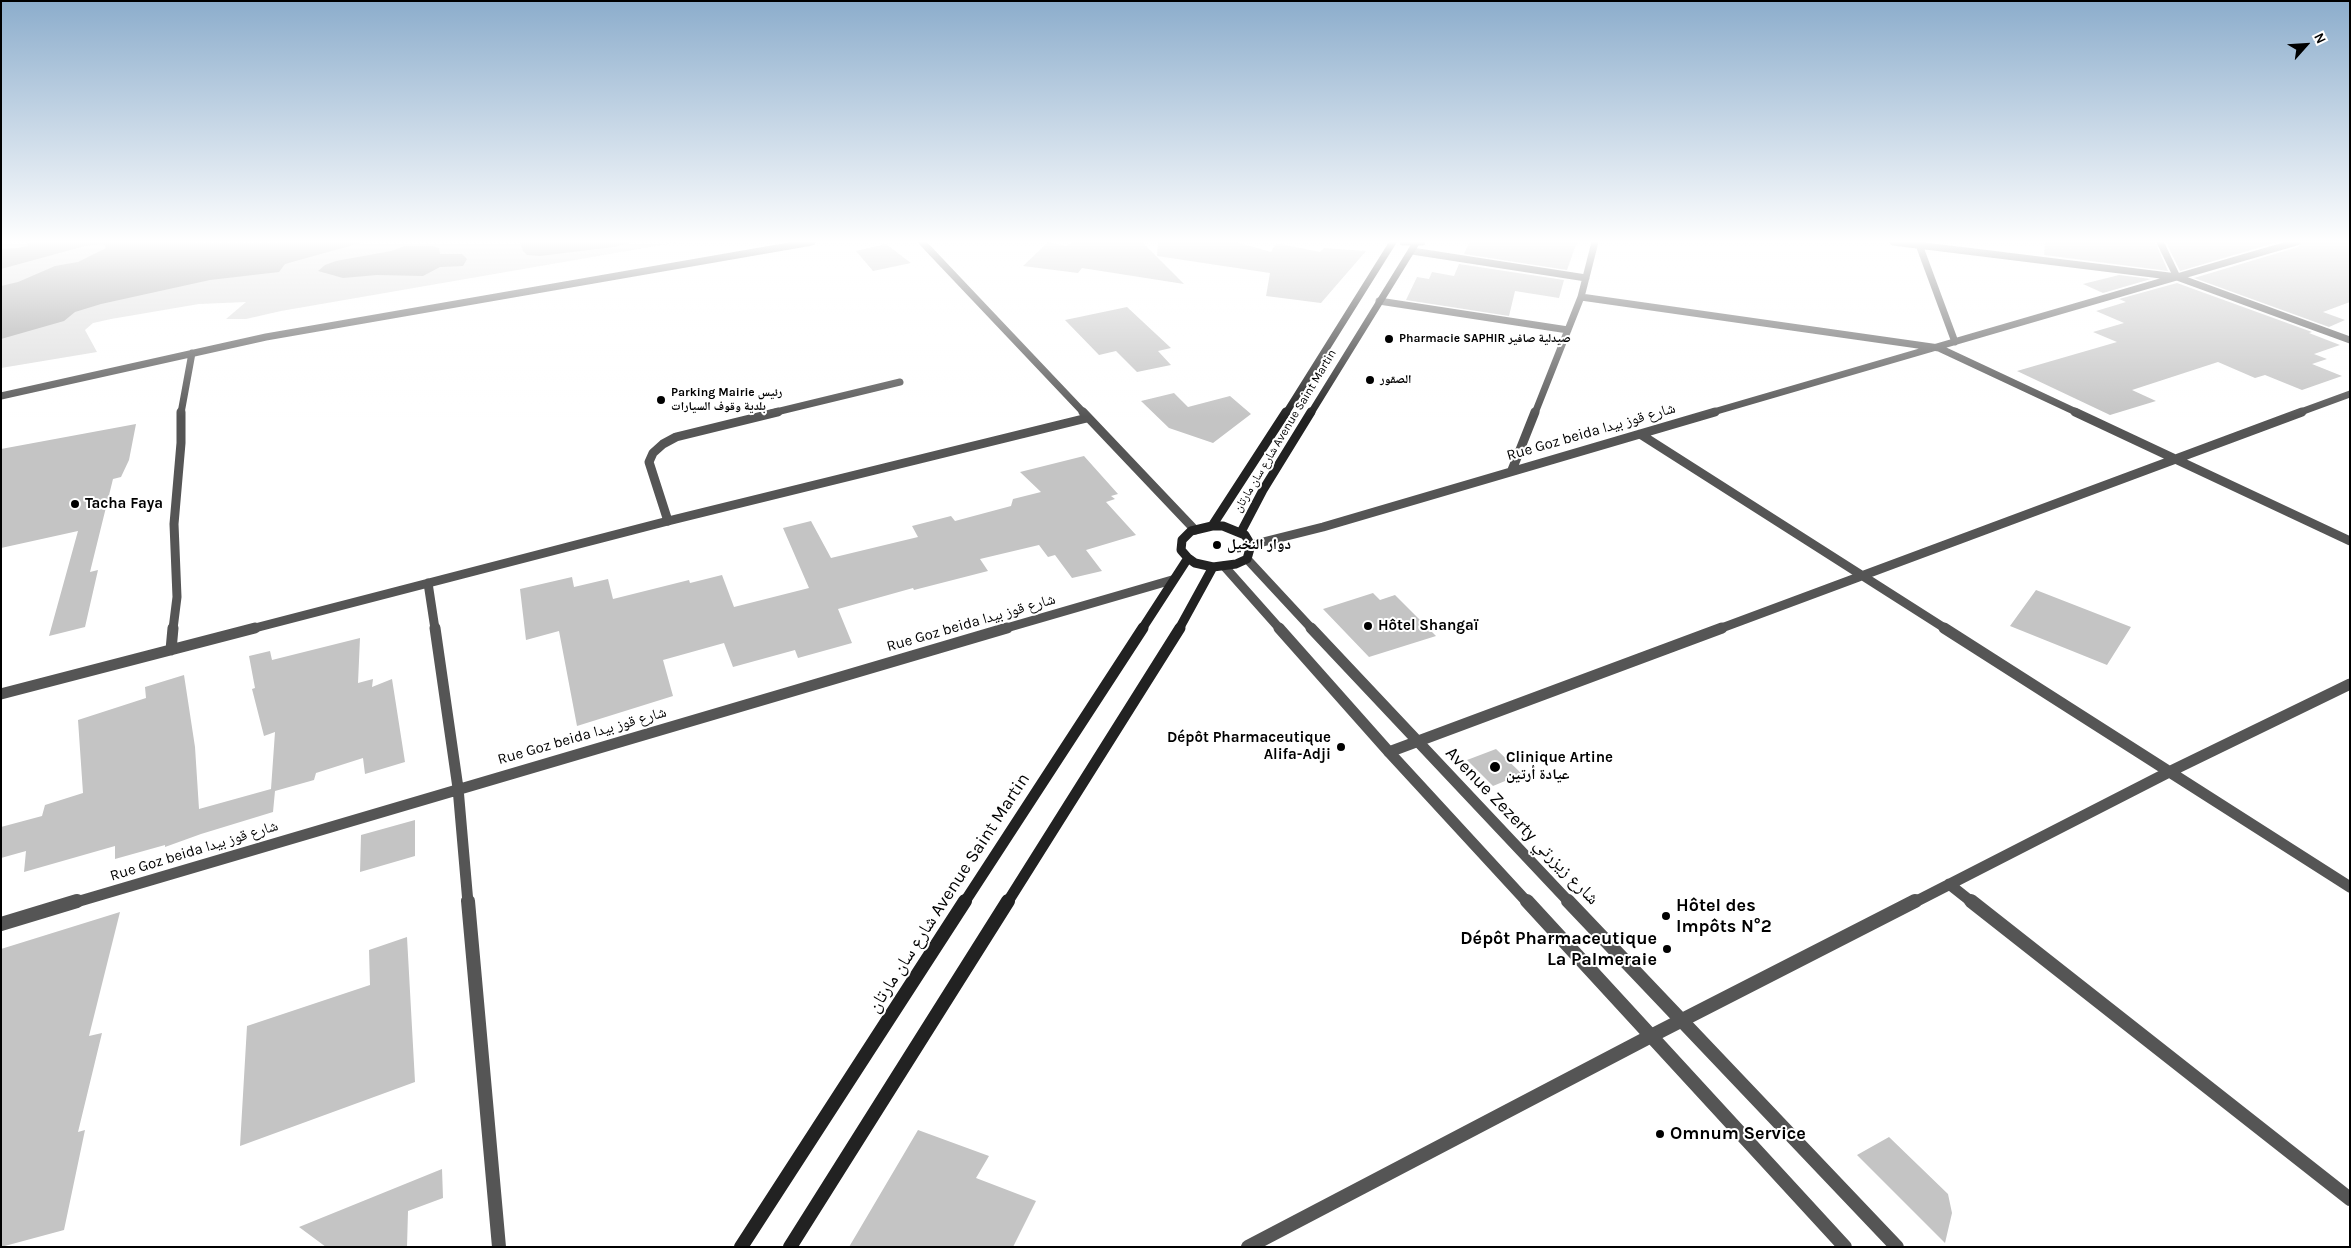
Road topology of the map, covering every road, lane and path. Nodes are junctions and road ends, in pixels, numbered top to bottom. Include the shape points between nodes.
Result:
1 (474, 300) edge
2 (977, 300) edge
3 (1356, 300) edge
4 (1379, 300) edge
5 (1381, 300) edge
6 (1580, 300) edge
7 (1604, 300) edge
8 (1940, 300) edge
9 (2098, 300) edge
10 (2241, 300) edge
11 (1568, 330) junction
12 (2350, 340) edge
13 (1956, 342) junction
14 (1939, 348) junction
15 (192, 353) junction
16 (900, 382) dead end
17 (2350, 394) edge
18 (1, 396) edge
19 (1087, 418) junction
20 (1640, 434) junction
21 (2176, 458) junction
22 (1512, 470) junction
23 (668, 521) junction
24 (1212, 526) junction
25 (1195, 530) junction
26 (1241, 532) junction
27 (2350, 541) edge
28 (1251, 545) junction
29 (1188, 558) junction
30 (1247, 559) junction
31 (1218, 567) junction
32 (1860, 576) junction
33 (1172, 580) junction
34 (428, 583) junction
35 (171, 650) junction
36 (2349, 686) edge
37 (1, 694) edge
38 (1417, 742) junction
39 (1389, 752) junction
40 (2169, 772) junction
41 (458, 788) junction
42 (1950, 884) junction
43 (2350, 887) edge
44 (1, 924) edge
45 (1683, 1021) junction
46 (1652, 1036) junction
47 (2350, 1199) edge
48 (499, 1247) edge
49 (740, 1247) edge
50 (790, 1247) edge
51 (1248, 1247) edge
52 (1845, 1247) edge
53 (1897, 1247) edge

1 - 15 street via 266,336
2 - 19 street
3 - 24 main road, شارع سان مارتان Avenue Saint Martin
4 - 26 main road, شارع سان مارتان Avenue Saint Martin via 1263,490
5 - 11 street
6 - 11 street
7 - 14 street
8 - 13 street
9 - 13 street, Rue Goz beida شارع قوز بيدا
10 - 12 street
11 - 22 street
13 - 14 street, Rue Goz beida شارع قوز بيدا
14 - 20 street, Rue Goz beida شارع قوز بيدا
14 - 21 street
15 - 18 street
15 - 35 street via 181,407 174,524 176,597
16 - 23 street via 676,437 663,444 649,462
17 - 21 street
19 - 23 street
19 - 25 street
20 - 22 street, Rue Goz beida شارع قوز بيدا
20 - 32 street
21 - 27 street
21 - 32 street
22 - 28 street, Rue Goz beida شارع قوز بيدا via 1323,527
23 - 34 street
24 - 25 main road
24 - 26 main road
25 - 29 main road via 1181,542 1181,550
26 - 28 main road
28 - 30 main road
29 - 31 main road
29 - 33 main road, شارع سان مارتان Avenue Saint Martin
30 - 31 main road
30 - 38 street, Avenue Zezerty شارع زيزرتي
31 - 39 street
31 - 50 main road
32 - 38 street
32 - 40 street
33 - 41 street, Rue Goz beida شارع قوز بيدا
33 - 49 main road, شارع سان مارتان Avenue Saint Martin
34 - 35 street
34 - 41 street
35 - 37 street
36 - 40 street
38 - 39 street
38 - 45 street, Avenue Zezerty شارع زيزرتي
39 - 46 street
40 - 42 street
40 - 43 street
41 - 44 street, Rue Goz beida شارع قوز بيدا
41 - 48 street
42 - 45 street
42 - 47 street
45 - 46 street
45 - 53 street, Avenue Zezerty شارع زيزرتي
46 - 51 street
46 - 52 street

